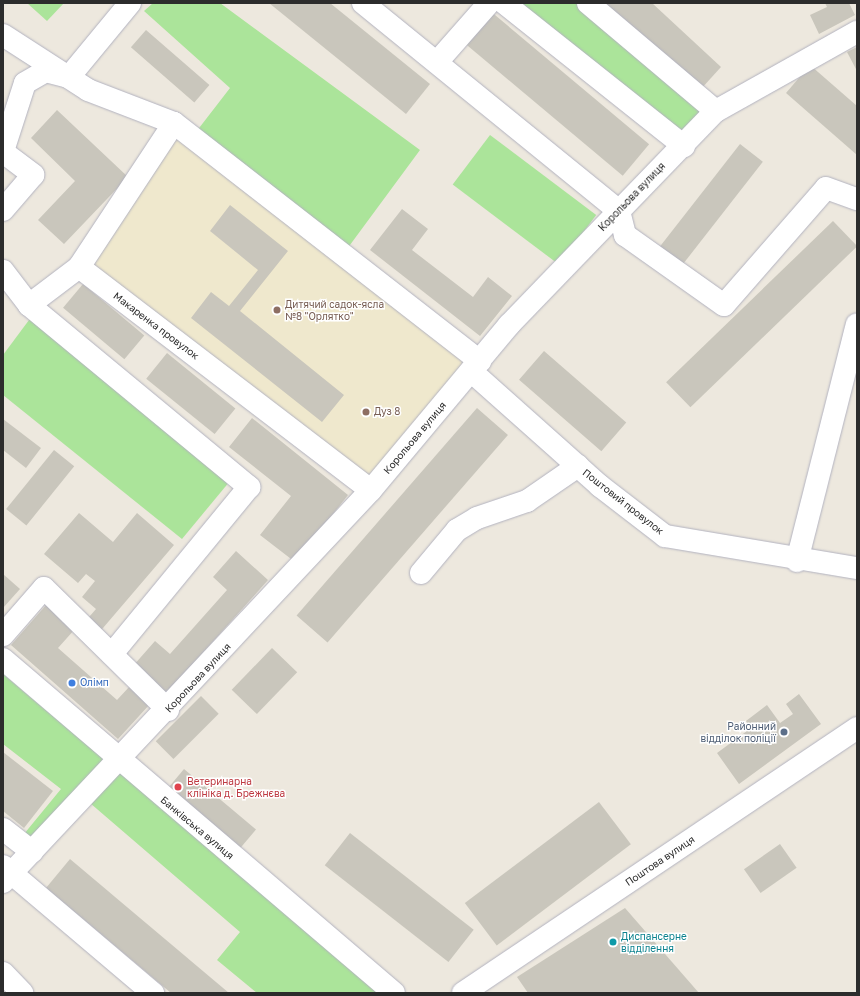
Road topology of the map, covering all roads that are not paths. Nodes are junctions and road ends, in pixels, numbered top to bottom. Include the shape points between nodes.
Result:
1 (130, 3) edge
2 (364, 3) edge
3 (489, 3) edge
4 (504, 3) edge
5 (588, 3) edge
6 (857, 32) edge
7 (3, 35) edge
8 (438, 61) junction
9 (69, 77) junction
10 (716, 111) junction
11 (174, 123) junction
12 (684, 146) junction
13 (3, 152) edge
14 (857, 199) edge
15 (3, 210) edge
16 (619, 211) junction
17 (79, 267) junction
18 (3, 271) edge
19 (29, 305) junction
20 (857, 324) edge
21 (476, 366) junction
22 (578, 466) junction
23 (371, 490) junction
24 (797, 561) junction
25 (857, 568) edge
26 (421, 573) dead end
27 (3, 635) edge
28 (112, 654) junction
29 (3, 659) edge
30 (168, 710) junction
31 (857, 728) edge
32 (118, 762) junction
33 (3, 829) edge
34 (32, 852) junction
35 (6, 874) edge
36 (3, 973) edge
37 (22, 993) edge
38 (153, 993) edge
39 (394, 993) edge
40 (463, 993) edge

1 - 9 street
2 - 8 street
3 - 8 street
4 - 12 street
5 - 10 street
6 - 10 street, Корольова вулиця
7 - 9 street
8 - 16 street
9 - 11 street via 88,90
9 - 13 street via 46,71 25,83
10 - 12 street, Корольова вулиця
11 - 17 street
11 - 21 street
12 - 16 street, Корольова вулиця
13 - 15 street via 33,175
14 - 16 street via 826,188 724,305 625,235
16 - 21 street, Корольова вулиця via 509,325
17 - 19 street
17 - 23 street, Макаренка провулок
18 - 19 street
19 - 28 street via 250,487
20 - 24 street
21 - 22 street, Поштовий провулок
21 - 23 street, Корольова вулиця
22 - 24 street, Поштовий провулок via 665,536
22 - 26 street via 526,501 477,518 457,530
23 - 30 street, Корольова вулиця
24 - 25 street, Поштовий провулок
27 - 28 street via 44,588
28 - 30 street
29 - 32 street, Банківська вулиця
30 - 32 street, Корольова вулиця
31 - 40 street, Поштова вулиця
32 - 34 street, Корольова вулиця
32 - 39 street, Банківська вулиця
33 - 34 street
34 - 35 street, Корольова вулиця
35 - 38 street
36 - 37 street

